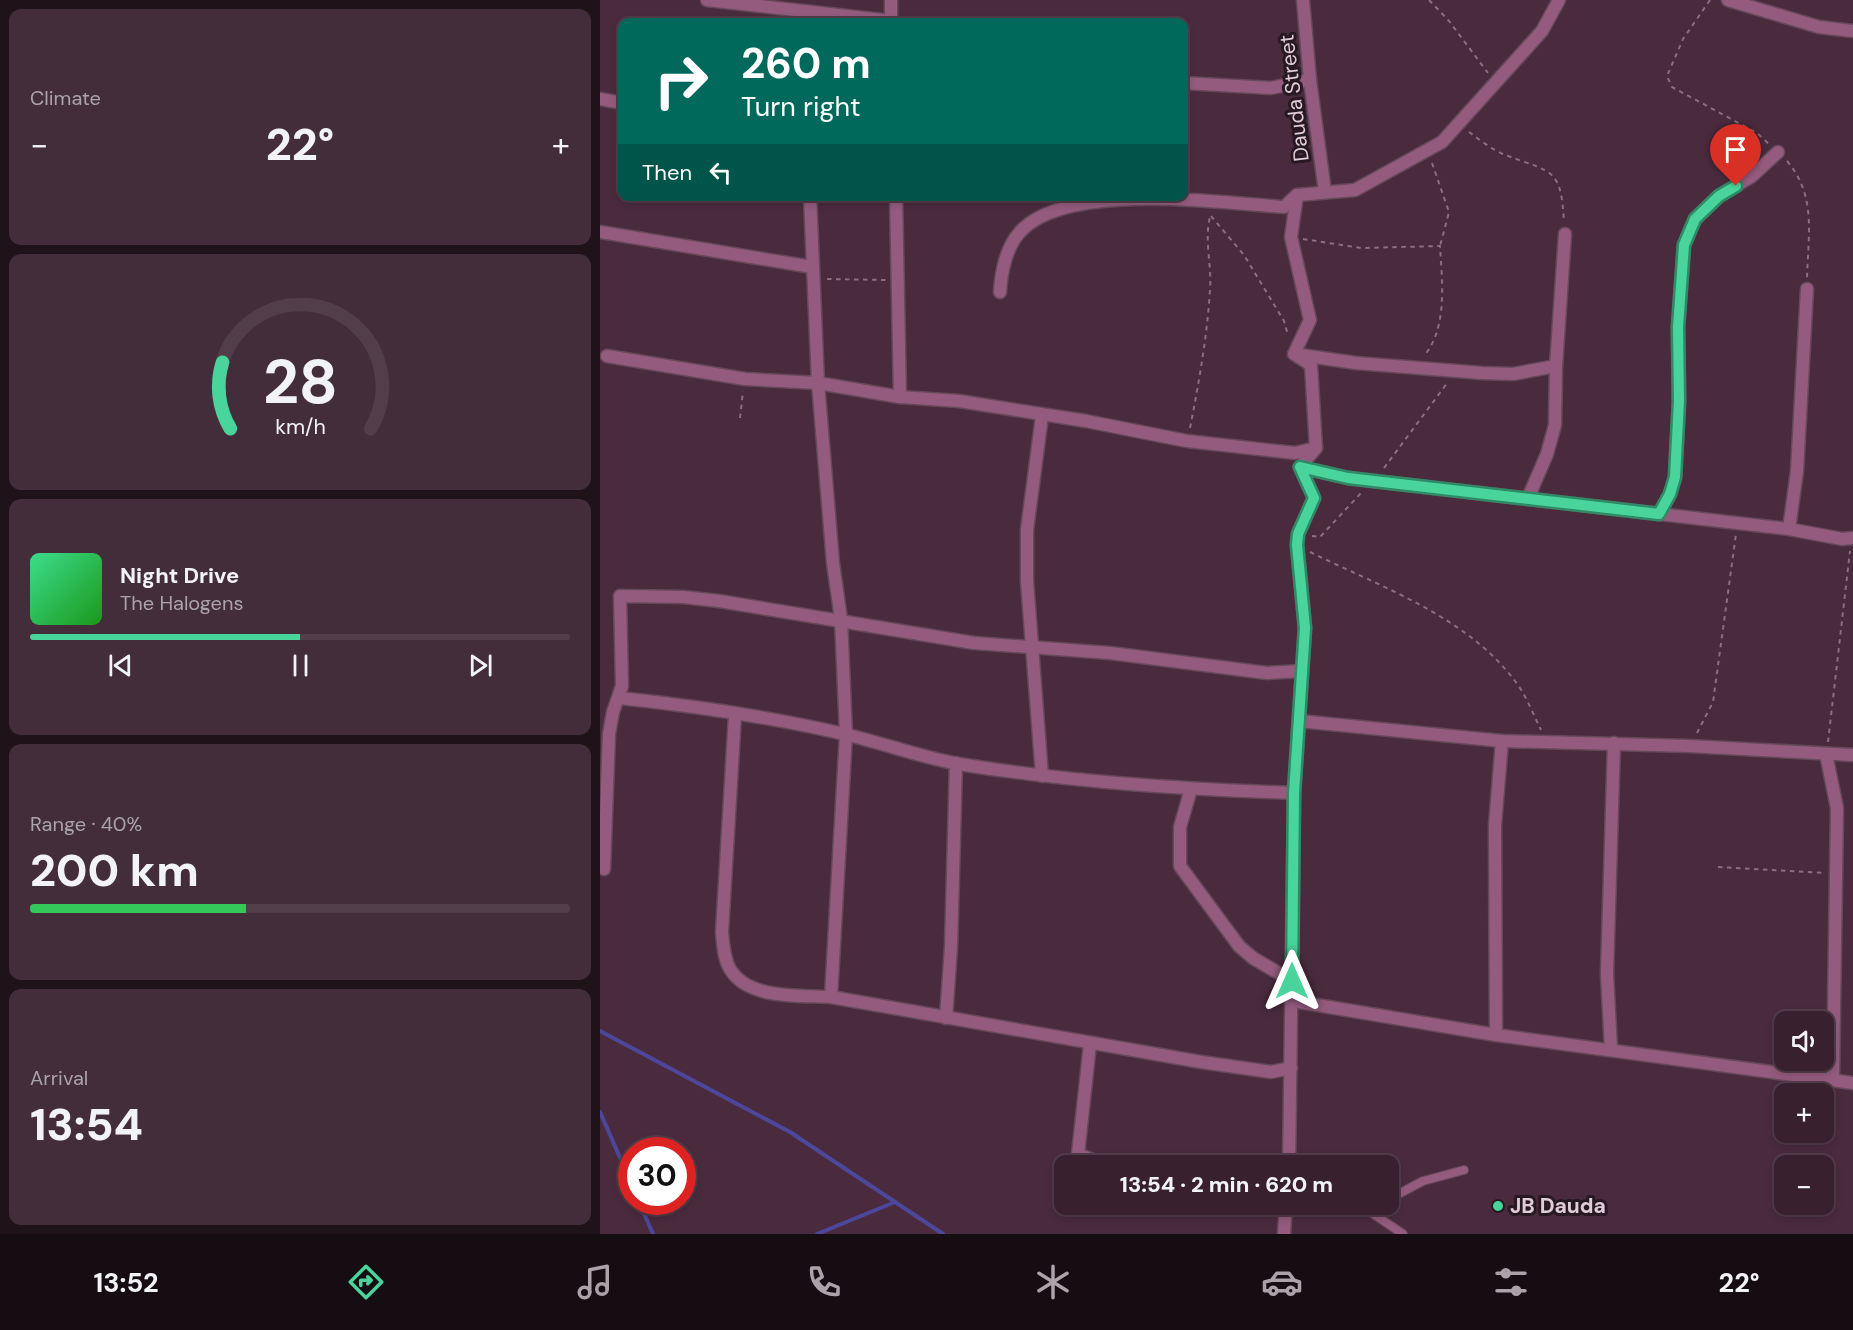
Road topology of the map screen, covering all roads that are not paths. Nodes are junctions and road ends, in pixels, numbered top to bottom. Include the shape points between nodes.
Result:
1 (707, 0) edge
2 (891, 0) edge
3 (1304, 0) edge
4 (1559, 0) edge
5 (1728, 0) edge
6 (858, 18) edge
7 (891, 18) edge
8 (1853, 31) edge
9 (1310, 80) junction
10 (1188, 83) edge
11 (600, 99) edge
12 (618, 102) edge
13 (1778, 152) road end
14 (1325, 192) junction
15 (1298, 195) junction
16 (810, 201) edge
17 (896, 201) edge
18 (1108, 201) edge
19 (1159, 201) edge
20 (600, 232) edge
21 (1564, 234) road end
22 (813, 273) junction
23 (1807, 289) road end
24 (1000, 292) dead end
25 (1295, 352) junction
26 (607, 356) dead end
27 (1556, 366) junction
28 (818, 383) junction
29 (900, 397) junction
30 (1042, 416) junction
31 (1316, 448) junction
32 (1300, 467) junction
33 (1528, 498) junction
34 (1659, 514) junction
35 (1789, 529) junction
36 (1853, 538) edge
37 (841, 619) junction
38 (1030, 648) junction
39 (1302, 671) junction
40 (620, 698) junction
41 (735, 715) junction
42 (1299, 721) junction
43 (846, 734) junction
44 (1502, 741) junction
45 (1614, 743) junction
46 (1826, 754) junction
47 (1853, 755) edge
48 (956, 763) junction
49 (1042, 776) junction
50 (1191, 789) junction
51 (1294, 793) junction
52 (604, 869) dead end
53 (1292, 981) junction
54 (831, 997) junction
55 (1293, 1001) junction
56 (946, 1018) junction
57 (1496, 1035) junction
58 (1090, 1044) junction
59 (1611, 1049) junction
60 (1290, 1068) junction
61 (1833, 1079) junction
62 (1853, 1083) edge
63 (1080, 1155) edge
64 (1289, 1155) edge
65 (1464, 1170) dead end
66 (1399, 1194) edge
67 (1285, 1215) edge
68 (1374, 1215) edge
69 (1284, 1234) edge
70 (1403, 1234) edge

1 - 6 street
2 - 7 street
3 - 9 street, Dauda Street
4 - 14 street via 1542,31 1442,142 1355,190
5 - 8 street via 1819,27
9 - 10 street via 1271,88
9 - 14 street, Dauda Street
11 - 12 street
13 - 34 street via 1695,219 1684,245 1675,477
14 - 15 street
15 - 19 street via 1284,207
15 - 25 street via 1291,237 1310,320
16 - 22 street
17 - 29 street
18 - 24 street via 1061,207 1019,232 1004,265
20 - 22 street
21 - 27 street
22 - 28 street
23 - 35 street via 1797,471
25 - 27 street via 1356,363 1455,372 1513,374
25 - 31 street via 1311,365
26 - 28 street via 745,379
27 - 33 street via 1555,425
28 - 29 street
28 - 37 street via 832,563
29 - 30 street via 959,401
30 - 31 street via 1187,441 1295,453
30 - 38 street via 1027,530
31 - 32 street
32 - 33 street via 1348,478
32 - 39 street via 1314,498 1297,540 1305,628
33 - 34 street
34 - 35 street
35 - 36 street
37 - 38 street via 933,637
37 - 40 street via 683,597 620,596
37 - 43 street
38 - 39 street via 1110,653 1267,673
38 - 49 street
39 - 42 street
40 - 41 street
40 - 52 street via 609,734
41 - 43 street
41 - 54 street via 722,932 729,967 736,978 773,993
42 - 44 street
42 - 51 street
43 - 48 street
43 - 54 street
44 - 45 street
44 - 57 street via 1496,825
45 - 46 street
45 - 59 street via 1607,974
46 - 47 street
46 - 61 street via 1837,808
48 - 49 street
48 - 56 street
49 - 50 street
50 - 51 street
50 - 53 street via 1180,827 1180,866 1239,946
51 - 53 street
53 - 55 street
54 - 56 street
55 - 57 street
55 - 60 street
56 - 58 street
57 - 59 street
58 - 60 street via 1271,1072
58 - 63 street
59 - 61 street
60 - 64 street
61 - 62 street
65 - 66 lane via 1423,1181
67 - 69 street
68 - 70 lane

